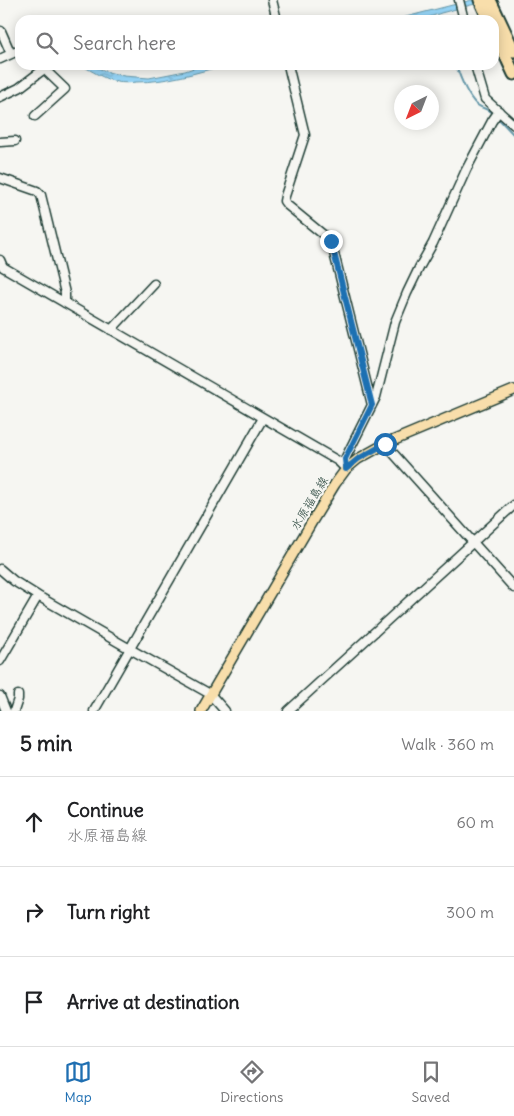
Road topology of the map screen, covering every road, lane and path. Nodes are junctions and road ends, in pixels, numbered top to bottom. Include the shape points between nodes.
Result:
1 (272, 0) edge
2 (459, 0) edge
3 (480, 0) edge
4 (490, 0) edge
5 (276, 15) edge
6 (463, 15) edge
7 (487, 15) edge
8 (495, 15) edge
9 (499, 25) edge
10 (1, 32) edge
11 (499, 38) edge
12 (15, 52) edge
13 (509, 52) edge
14 (11, 54) junction
15 (0, 59) edge
16 (39, 70) edge
17 (45, 70) edge
18 (289, 70) edge
19 (476, 70) edge
20 (514, 74) edge
21 (0, 97) edge
22 (499, 111) junction
23 (35, 116) dead end
24 (514, 125) edge
25 (15, 141) dead end
26 (0, 142) edge
27 (0, 178) edge
28 (0, 260) edge
29 (154, 284) dead end
30 (65, 303) junction
31 (111, 330) junction
32 (514, 390) edge
33 (372, 405) junction
34 (263, 418) junction
35 (385, 444) junction
36 (346, 469) junction
37 (514, 505) edge
38 (473, 542) junction
39 (0, 570) edge
40 (514, 588) edge
41 (38, 596) junction
42 (130, 650) junction
43 (0, 662) edge
44 (210, 694) junction
45 (18, 695) dead end
46 (0, 696) edge
47 (6, 711) edge
48 (14, 711) edge
49 (94, 711) edge
50 (200, 711) edge
51 (226, 711) edge
52 (288, 711) edge

1 - 5 street
2 - 6 street
3 - 7 highway
4 - 8 highway
9 - 13 highway
10 - 14 street
11 - 13 highway
12 - 14 street
13 - 20 highway
14 - 15 street
16 - 21 street via 19,88
17 - 23 street via 65,90
18 - 33 street via 305,135 284,201 331,241
19 - 22 street via 485,99
22 - 24 street
22 - 33 street via 466,170 407,293 395,322
25 - 26 street
27 - 30 street via 41,195
28 - 30 street via 3,267
29 - 31 street
30 - 31 street
31 - 34 street
32 - 35 main road, 水原福島線
33 - 36 street via 345,459
34 - 36 street via 338,461
34 - 42 street
35 - 36 main road, 水原福島線
35 - 38 street
36 - 44 main road, 水原福島線
37 - 38 street
38 - 40 street
38 - 52 street
39 - 41 street
41 - 42 street
41 - 43 street
42 - 44 street
42 - 49 street
44 - 50 main road, 水原福島線
44 - 51 street
45 - 48 street
46 - 47 street

